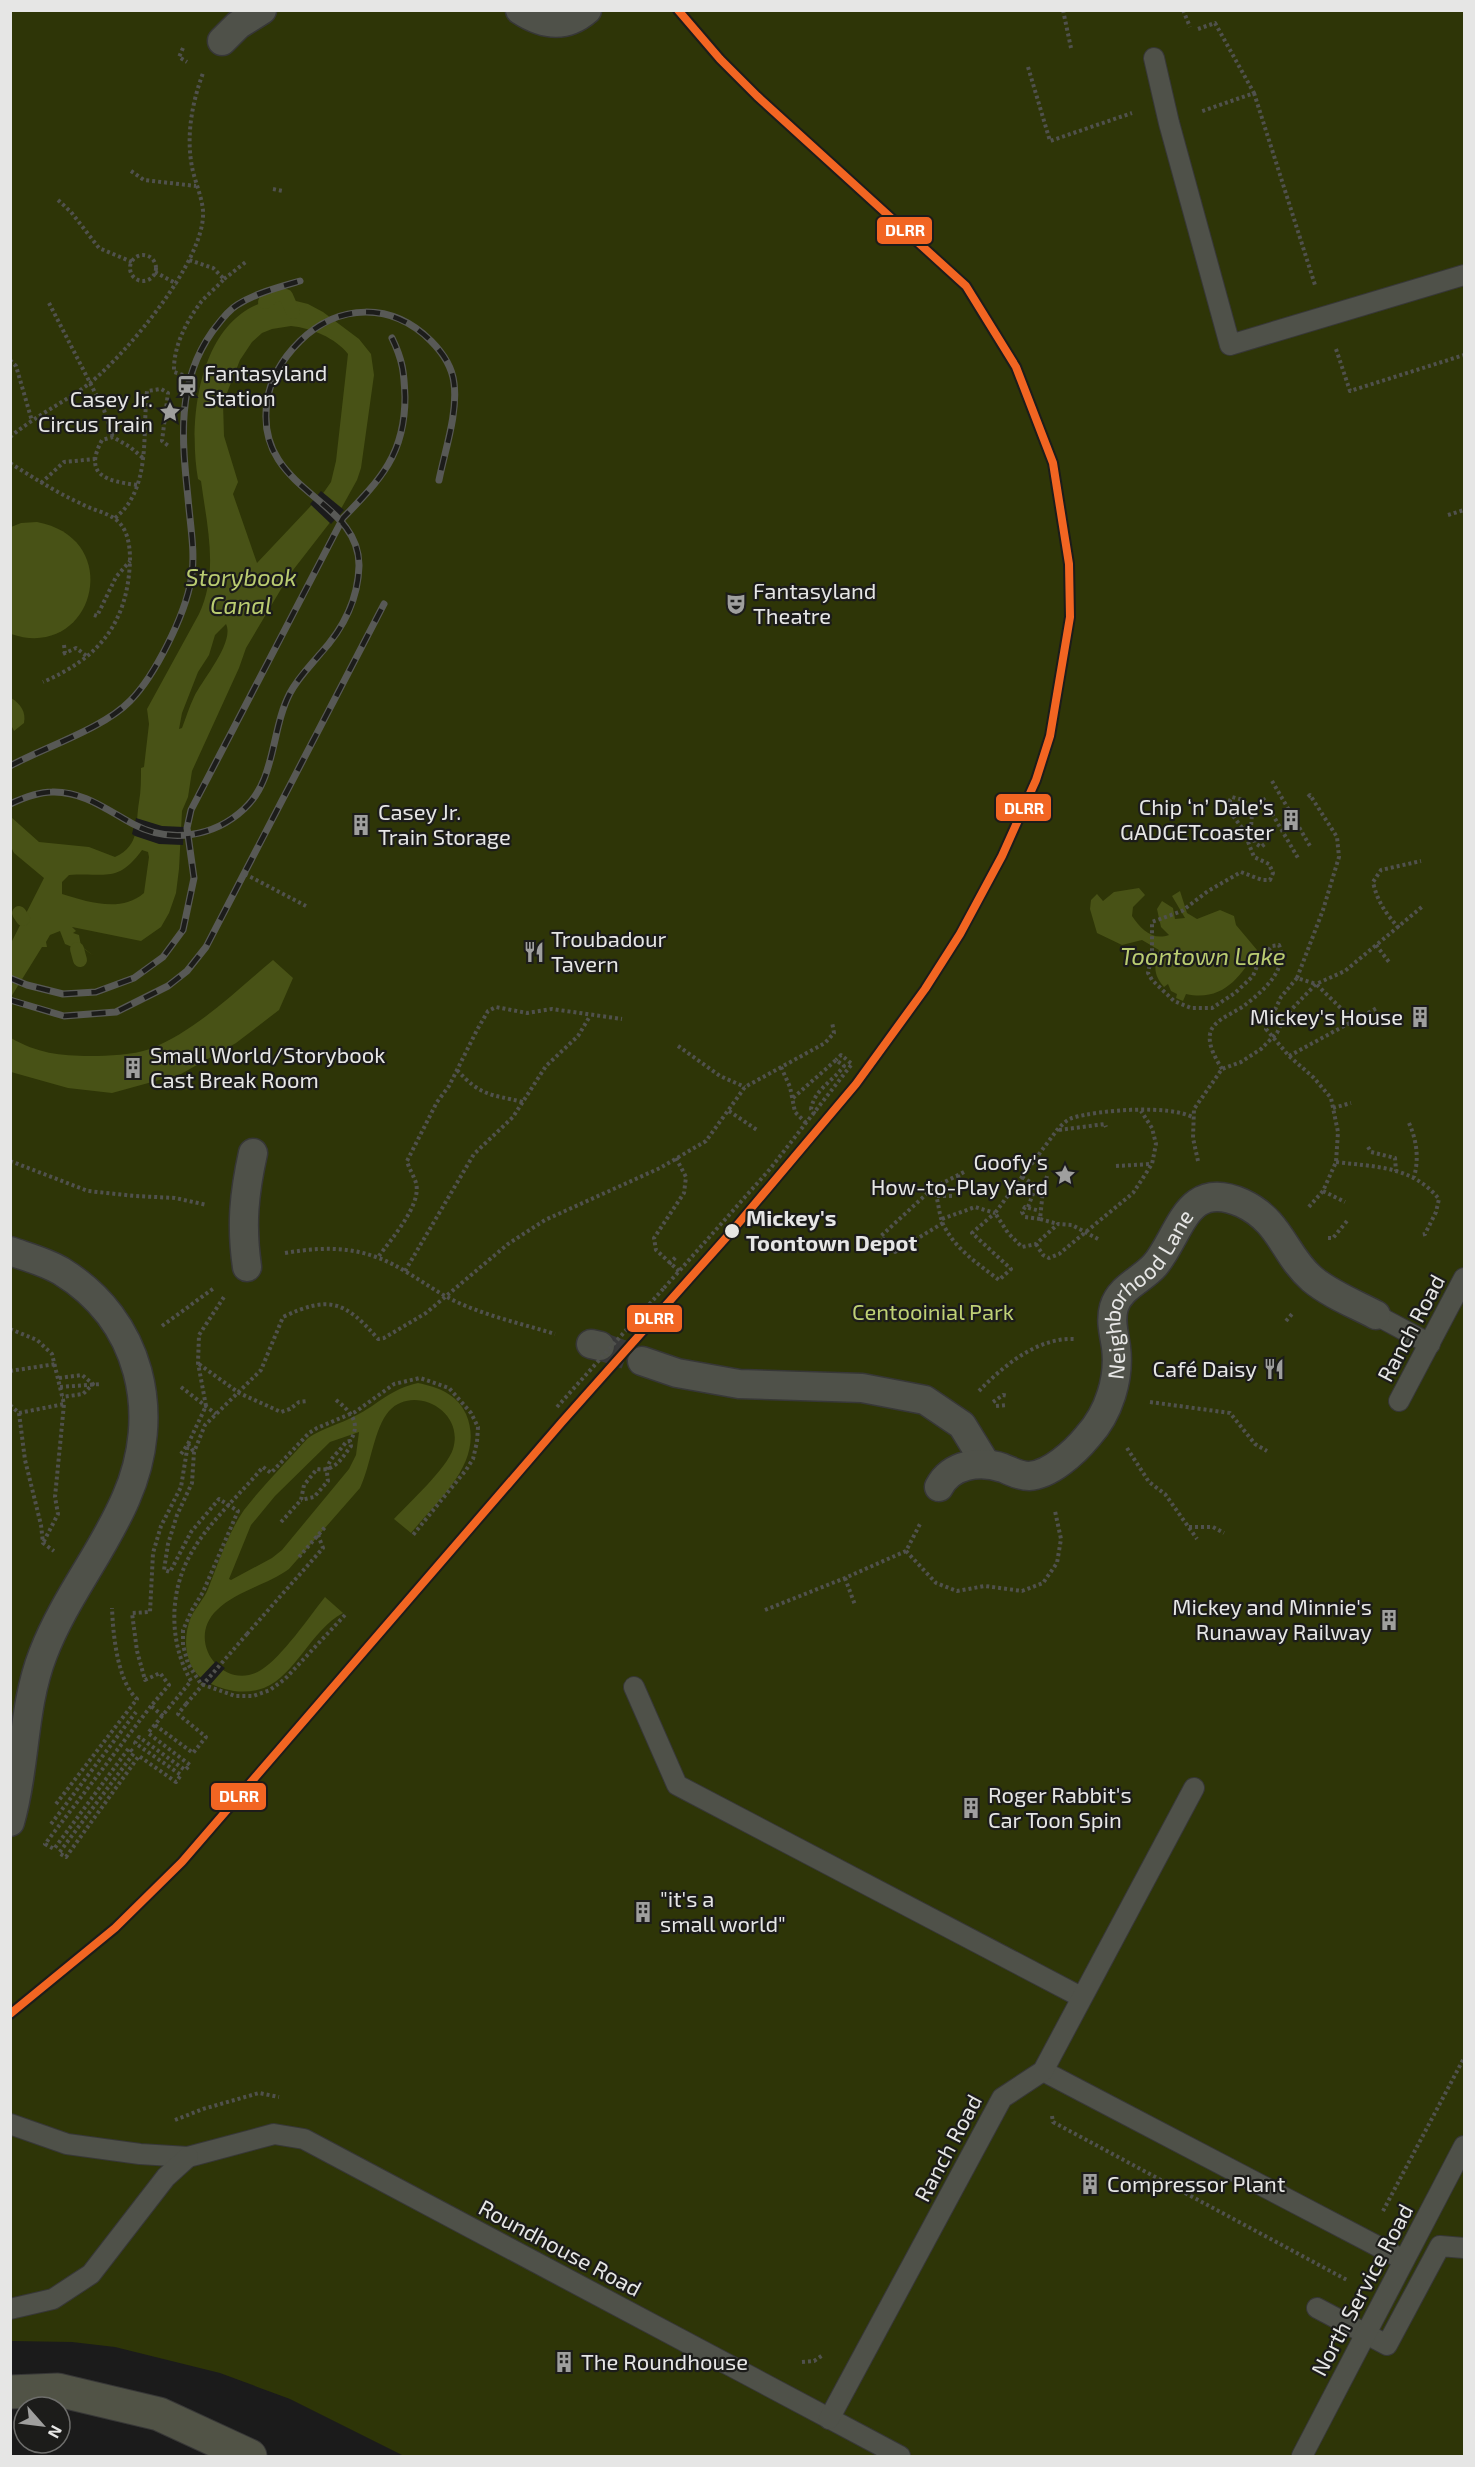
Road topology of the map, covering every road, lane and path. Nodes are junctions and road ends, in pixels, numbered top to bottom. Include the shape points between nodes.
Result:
1 (262, 10) edge
2 (520, 10) edge
3 (587, 10) edge
4 (1063, 10) edge
5 (1183, 10) edge
6 (1190, 27) dead end
7 (1198, 29) dead end
8 (222, 41) dead end
9 (1071, 48) dead end
10 (1154, 58) dead end
11 (1028, 68) dead end
12 (203, 71) dead end
13 (1104, 122) dead end
14 (1168, 123) junction
15 (131, 171) dead end
16 (196, 186) junction
17 (273, 189) dead end
18 (283, 191) dead end
19 (58, 200) dead end
20 (189, 260) junction
21 (247, 261) dead end
22 (132, 262) junction
23 (155, 272) junction
24 (1464, 275) edge
25 (224, 279) junction
26 (177, 284) junction
27 (49, 303) dead end
28 (10, 360) edge
29 (183, 375) dead end
30 (90, 382) junction
31 (32, 421) junction
32 (10, 436) edge
33 (113, 438) junction
34 (170, 447) dead end
35 (143, 458) junction
36 (94, 459) junction
37 (10, 463) edge
38 (41, 483) junction
39 (137, 485) junction
40 (1464, 510) edge
41 (1448, 515) dead end
42 (115, 518) junction
43 (130, 561) junction
44 (94, 615) dead end
45 (64, 645) dead end
46 (88, 657) junction
47 (43, 682) dead end
48 (1272, 781) dead end
49 (1308, 797) dead end
50 (1263, 798) dead end
51 (1265, 844) dead end
52 (1310, 846) dead end
53 (1298, 858) dead end
54 (1421, 861) dead end
55 (245, 874) dead end
56 (306, 906) dead end
57 (1423, 906) dead end
58 (1399, 928) junction
59 (1376, 945) junction
60 (1389, 962) dead end
61 (1297, 978) junction
62 (1316, 984) junction
63 (1377, 1008) dead end
64 (590, 1016) junction
65 (622, 1019) dead end
66 (1354, 1021) junction
67 (831, 1023) dead end
68 (1273, 1036) junction
69 (678, 1046) dead end
70 (1288, 1056) junction
71 (836, 1060) junction
72 (781, 1066) junction
73 (1221, 1069) junction
74 (457, 1070) junction
75 (745, 1088) junction
76 (793, 1098) junction
77 (523, 1102) junction
78 (1351, 1103) dead end
79 (1333, 1108) junction
80 (729, 1111) junction
81 (1142, 1111) junction
82 (815, 1114) junction
83 (1194, 1118) junction
84 (1410, 1123) dead end
85 (807, 1124) junction
86 (1106, 1127) dead end
87 (757, 1130) dead end
88 (1057, 1130) junction
89 (1368, 1147) dead end
90 (254, 1152) dead end
91 (676, 1158) junction
92 (10, 1161) edge
93 (1336, 1162) junction
94 (1152, 1164) junction
95 (1116, 1166) dead end
96 (966, 1171) dead end
97 (1396, 1172) junction
98 (958, 1174) junction
99 (1047, 1176) dead end
100 (1022, 1177) junction
101 (1414, 1178) junction
102 (960, 1184) dead end
103 (1036, 1186) junction
104 (933, 1188) junction
105 (1043, 1190) junction
106 (1323, 1191) junction
107 (937, 1196) junction
108 (954, 1196) dead end
109 (1211, 1197) junction
110 (1346, 1202) dead end
111 (1029, 1207) junction
112 (1041, 1211) junction
113 (996, 1214) junction
114 (242, 1219) junction
115 (1040, 1219) junction
116 (1311, 1219) dead end
117 (943, 1221) junction
118 (1347, 1221) dead end
119 (1058, 1224) junction
120 (1085, 1231) junction
121 (1322, 1232) dead end
122 (1420, 1235) dead end
123 (1098, 1239) dead end
124 (1036, 1244) junction
125 (10, 1251) edge
126 (677, 1256) dead end
127 (378, 1257) junction
128 (669, 1264) junction
129 (247, 1268) junction
130 (405, 1271) junction
131 (679, 1271) junction
132 (1464, 1278) edge
133 (447, 1297) junction
134 (1376, 1315) joint
135 (10, 1329) edge
136 (1430, 1344) junction
137 (595, 1345) tunnel mouth
138 (1116, 1347) junction
139 (131, 1349) junction
140 (642, 1360) tunnel mouth
141 (198, 1363) junction
142 (56, 1364) junction
143 (10, 1371) edge
144 (59, 1378) junction
145 (83, 1385) dead end
146 (60, 1387) junction
147 (1113, 1389) junction
148 (240, 1393) junction
149 (62, 1397) junction
150 (336, 1400) dead end
151 (308, 1401) dead end
152 (1399, 1401) dead end
153 (64, 1404) junction
154 (10, 1405) edge
155 (557, 1407) dead end
156 (19, 1413) junction
157 (953, 1419) junction
158 (1097, 1425) junction
159 (349, 1443) junction
160 (188, 1444) junction
161 (1267, 1451) dead end
162 (194, 1452) junction
163 (986, 1464) junction
164 (326, 1470) junction
165 (1046, 1472) junction
166 (181, 1487) junction
167 (939, 1487) joint
168 (187, 1496) junction
169 (301, 1500) junction
170 (230, 1506) junction
171 (281, 1522) dead end
172 (326, 1526) dead end
173 (1189, 1527) junction
174 (1224, 1533) dead end
175 (318, 1535) junction
176 (413, 1535) dead end
177 (1197, 1539) dead end
178 (43, 1543) junction
179 (906, 1551) junction
180 (299, 1557) dead end
181 (83, 1574) junction
182 (845, 1578) junction
183 (113, 1602) dead end
184 (855, 1605) dead end
185 (765, 1610) dead end
186 (345, 1615) dead end
187 (634, 1687) dead end
188 (151, 1706) junction
189 (131, 1708) junction
190 (136, 1712) junction
191 (163, 1716) junction
192 (142, 1718) junction
193 (155, 1725) junction
194 (1194, 1788) dead end
195 (50, 1811) dead end
196 (43, 1821) dead end
197 (10, 1822) edge
198 (1081, 1997) junction
199 (1464, 2058) edge
200 (1043, 2071) junction
201 (10, 2124) edge
202 (1464, 2146) edge
203 (188, 2157) junction
204 (1367, 2241) junction
205 (1464, 2248) edge
206 (1404, 2260) junction
207 (10, 2309) edge
208 (1323, 2311) joint
209 (1366, 2334) junction
210 (10, 2392) edge
211 (829, 2420) junction
212 (250, 2457) edge
213 (900, 2457) edge
214 (1302, 2457) edge

1 - 8 street
2 - 3 street via 543,22 562,24
4 - 9 path
5 - 6 path
7 - 14 path via 1215,23 1254,93
10 - 14 lane
11 - 13 path via 1050,141
12 - 16 path via 191,112
14 - 24 lane via 1230,345
15 - 16 path via 144,180
16 - 20 path via 203,226
17 - 18 path
19 - 22 path via 99,248
20 - 25 path via 213,268
20 - 26 path
21 - 25 path
22 - 23 path via 141,256 150,257
22 - 23 path via 130,270 136,279 145,281
23 - 26 path
25 - 29 path via 202,301 181,336 173,363 174,372
26 - 30 path via 135,338
27 - 30 path
28 - 31 path via 16,366
30 - 31 path
30 - 33 path
31 - 32 path
33 - 35 path
33 - 36 path via 102,440
34 - 35 path via 162,441 168,393 161,389 147,391
35 - 39 path
36 - 38 path via 64,462
36 - 39 path via 99,474 106,480
37 - 38 path
38 - 42 path
39 - 42 path via 130,503
40 - 41 path
42 - 43 path via 127,535
43 - 44 path via 116,577 98,616
43 - 46 path via 123,605 111,631
45 - 46 path via 64,654 76,648
46 - 47 path
48 - 52 path
49 - 61 path via 1337,837 1339,857
50 - 53 path
51 - 73 path via 1261,847 1256,843 1251,812 1243,800 1232,797 1230,812 1243,829 1254,857 1269,864 1273,873 1270,880 1241,872 1184,910 1152,922 1148,973 1174,1001 1191,1008 1212,1008 1253,976 1260,959 1272,946 1279,945 1282,953 1275,977 1244,1006 1213,1027 1213,1052
54 - 58 path via 1382,870 1373,882 1384,910
55 - 56 path
57 - 58 path
58 - 59 path
59 - 60 path
59 - 62 path via 1345,971
61 - 62 path
61 - 68 path via 1269,1020 1266,1029
62 - 66 path
62 - 68 path via 1285,1016
63 - 66 path
64 - 65 path
64 - 74 path via 552,1009 527,1013 496,1007 488,1011
64 - 77 path via 578,1036 546,1066
66 - 70 path
67 - 72 path via 834,1033 825,1043
68 - 70 path
68 - 73 path via 1241,1062
69 - 75 path via 720,1076
70 - 79 path via 1314,1078 1331,1098
71 - 76 path
71 - 82 path via 844,1066 814,1096 811,1109
71 - 82 path via 841,1056 852,1064
72 - 75 path
72 - 76 path
73 - 83 path via 1194,1109
74 - 77 path via 481,1092
74 - 127 path via 407,1161 417,1185 412,1208
75 - 80 path
76 - 85 path via 795,1112
77 - 130 path via 513,1117 474,1154
78 - 79 path
79 - 93 path via 1338,1132
80 - 87 path
80 - 91 path via 706,1141
81 - 83 path via 1186,1113
81 - 88 path via 1070,1119
81 - 94 path via 1156,1144
82 - 85 path
83 - 109 path via 1193,1138
84 - 101 path via 1417,1149
85 - 131 path
86 - 88 path via 1105,1124
88 - 100 path
89 - 97 path via 1371,1152 1395,1158
90 - 114 street
91 - 128 path via 686,1177 684,1193 654,1239 656,1250
91 - 133 path via 545,1220 508,1244
92 - 114 path via 88,1191 175,1198
93 - 97 path
93 - 106 path
94 - 95 path
94 - 120 path via 1132,1193
96 - 98 path
97 - 101 path
98 - 102 path
98 - 104 path
99 - 105 path
100 - 103 path
100 - 113 path
101 - 122 path via 1439,1199 1425,1234
103 - 105 path
103 - 111 path
104 - 107 path
104 - 117 path via 881,1236 895,1252
105 - 112 path
106 - 110 path
106 - 116 path via 1304,1211
107 - 108 path
107 - 117 path
109 - 134 street, Neighborhood Lane via 1223,1196 1254,1209 1276,1229 1313,1280
109 - 138 street, Neighborhood Lane via 1188,1212 1155,1265 1120,1295 1112,1330
111 - 112 path
111 - 115 path via 1022,1212 1025,1217
112 - 115 path
113 - 117 path via 975,1207
113 - 117 path via 972,1233 1011,1269 999,1280 958,1248
113 - 124 path via 1022,1247
114 - 129 street
115 - 119 path
118 - 121 path via 1333,1238
119 - 120 path
119 - 124 path
120 - 123 path
120 - 124 path via 1049,1258
125 - 139 street via 59,1270 78,1283 109,1313
126 - 128 path
127 - 129 path via 344,1249 316,1248 279,1254
127 - 130 path
128 - 131 path
129 - 139 path
129 - 141 path via 199,1335
130 - 133 path
131 - 155 path, bridge
132 - 136 lane, Ranch Road
133 - 137 path via 495,1317
133 - 148 path via 378,1339 350,1313 327,1302 299,1309 284,1317 261,1370
134 - 136 lane
135 - 142 path via 38,1340
136 - 152 lane, Ranch Road
138 - 147 street, Neighborhood Lane
138 - 157 path via 1091,1339 1062,1338 1038,1347 1008,1364
139 - 181 street via 138,1370 142,1412 138,1469 126,1500
140 - 157 street via 677,1373 739,1384 862,1388 925,1400
141 - 148 path
141 - 160 path via 206,1406
142 - 143 path
142 - 144 path
144 - 146 path
144 - 149 path via 82,1376 93,1384 83,1394
145 - 146 path
146 - 149 path
147 - 158 street, Neighborhood Lane
147 - 161 path via 1147,1401 1230,1413 1255,1444
148 - 151 path via 281,1412
148 - 162 path via 206,1425
149 - 153 path
150 - 159 path, bridge via 355,1420
153 - 156 path
153 - 178 path via 55,1497 58,1514
154 - 156 path
156 - 178 path
157 - 163 street via 962,1425
158 - 165 street, Neighborhood Lane
158 - 173 path via 1127,1448 1149,1482 1165,1494
159 - 164 path via 328,1462
159 - 164 path via 335,1467
160 - 162 path
160 - 166 path
162 - 168 path
163 - 165 street via 1028,1476
163 - 167 street via 964,1465 944,1477
164 - 169 path via 317,1469 304,1485
164 - 169 path via 328,1481 314,1497
165 - 179 path via 1061,1539 1058,1563 1043,1583 1022,1592 985,1586 957,1591 936,1583
166 - 168 path
166 - 188 path via 161,1526 153,1553 150,1612 132,1613 145,1680 159,1673 168,1685
167 - 179 path
168 - 170 path via 168,1544 164,1570 170,1572 208,1511 219,1499
169 - 171 path
170 - 176 path via 263,1467 270,1473 309,1433 355,1412 394,1384 420,1378 449,1388 478,1427 466,1470
170 - 186 path via 238,1510 183,1630 188,1664 201,1684 235,1696 253,1696 270,1690
170 - 191 path via 188,1560 179,1586 175,1638 181,1664 191,1681
172 - 175 path
173 - 174 path via 1213,1527
173 - 177 path
175 - 180 path
175 - 193 path, bridge via 323,1548 178,1714 206,1737 193,1753
178 - 181 path
179 - 182 path
181 - 197 street via 55,1626 34,1679
182 - 184 path
182 - 185 path
183 - 189 path via 121,1669 130,1693 137,1699
187 - 198 lane via 677,1785
188 - 191 path
188 - 192 path
189 - 190 path
189 - 195 path
190 - 192 path
190 - 196 path via 50,1825
191 - 193 path
192 - 193 path via 45,1844 54,1849 129,1748 134,1753 59,1853 66,1857 140,1756 177,1782 181,1775 135,1743 139,1737 185,1770 190,1765 148,1733
194 - 198 lane, Ranch Road
198 - 200 lane, Ranch Road
199 - 204 path
200 - 204 lane
200 - 211 lane, Ranch Road via 1002,2098
201 - 203 lane via 67,2144
202 - 206 lane, North Service Road
203 - 207 lane via 166,2177 91,2274 53,2298
203 - 211 lane, Roundhouse Road via 274,2134 304,2139
204 - 206 lane
204 - 208 path
205 - 209 lane via 1440,2246 1387,2345
206 - 209 lane, North Service Road
208 - 209 lane
209 - 214 lane, North Service Road
210 - 212 highway via 58,2390 159,2414
211 - 213 lane, Roundhouse Road

